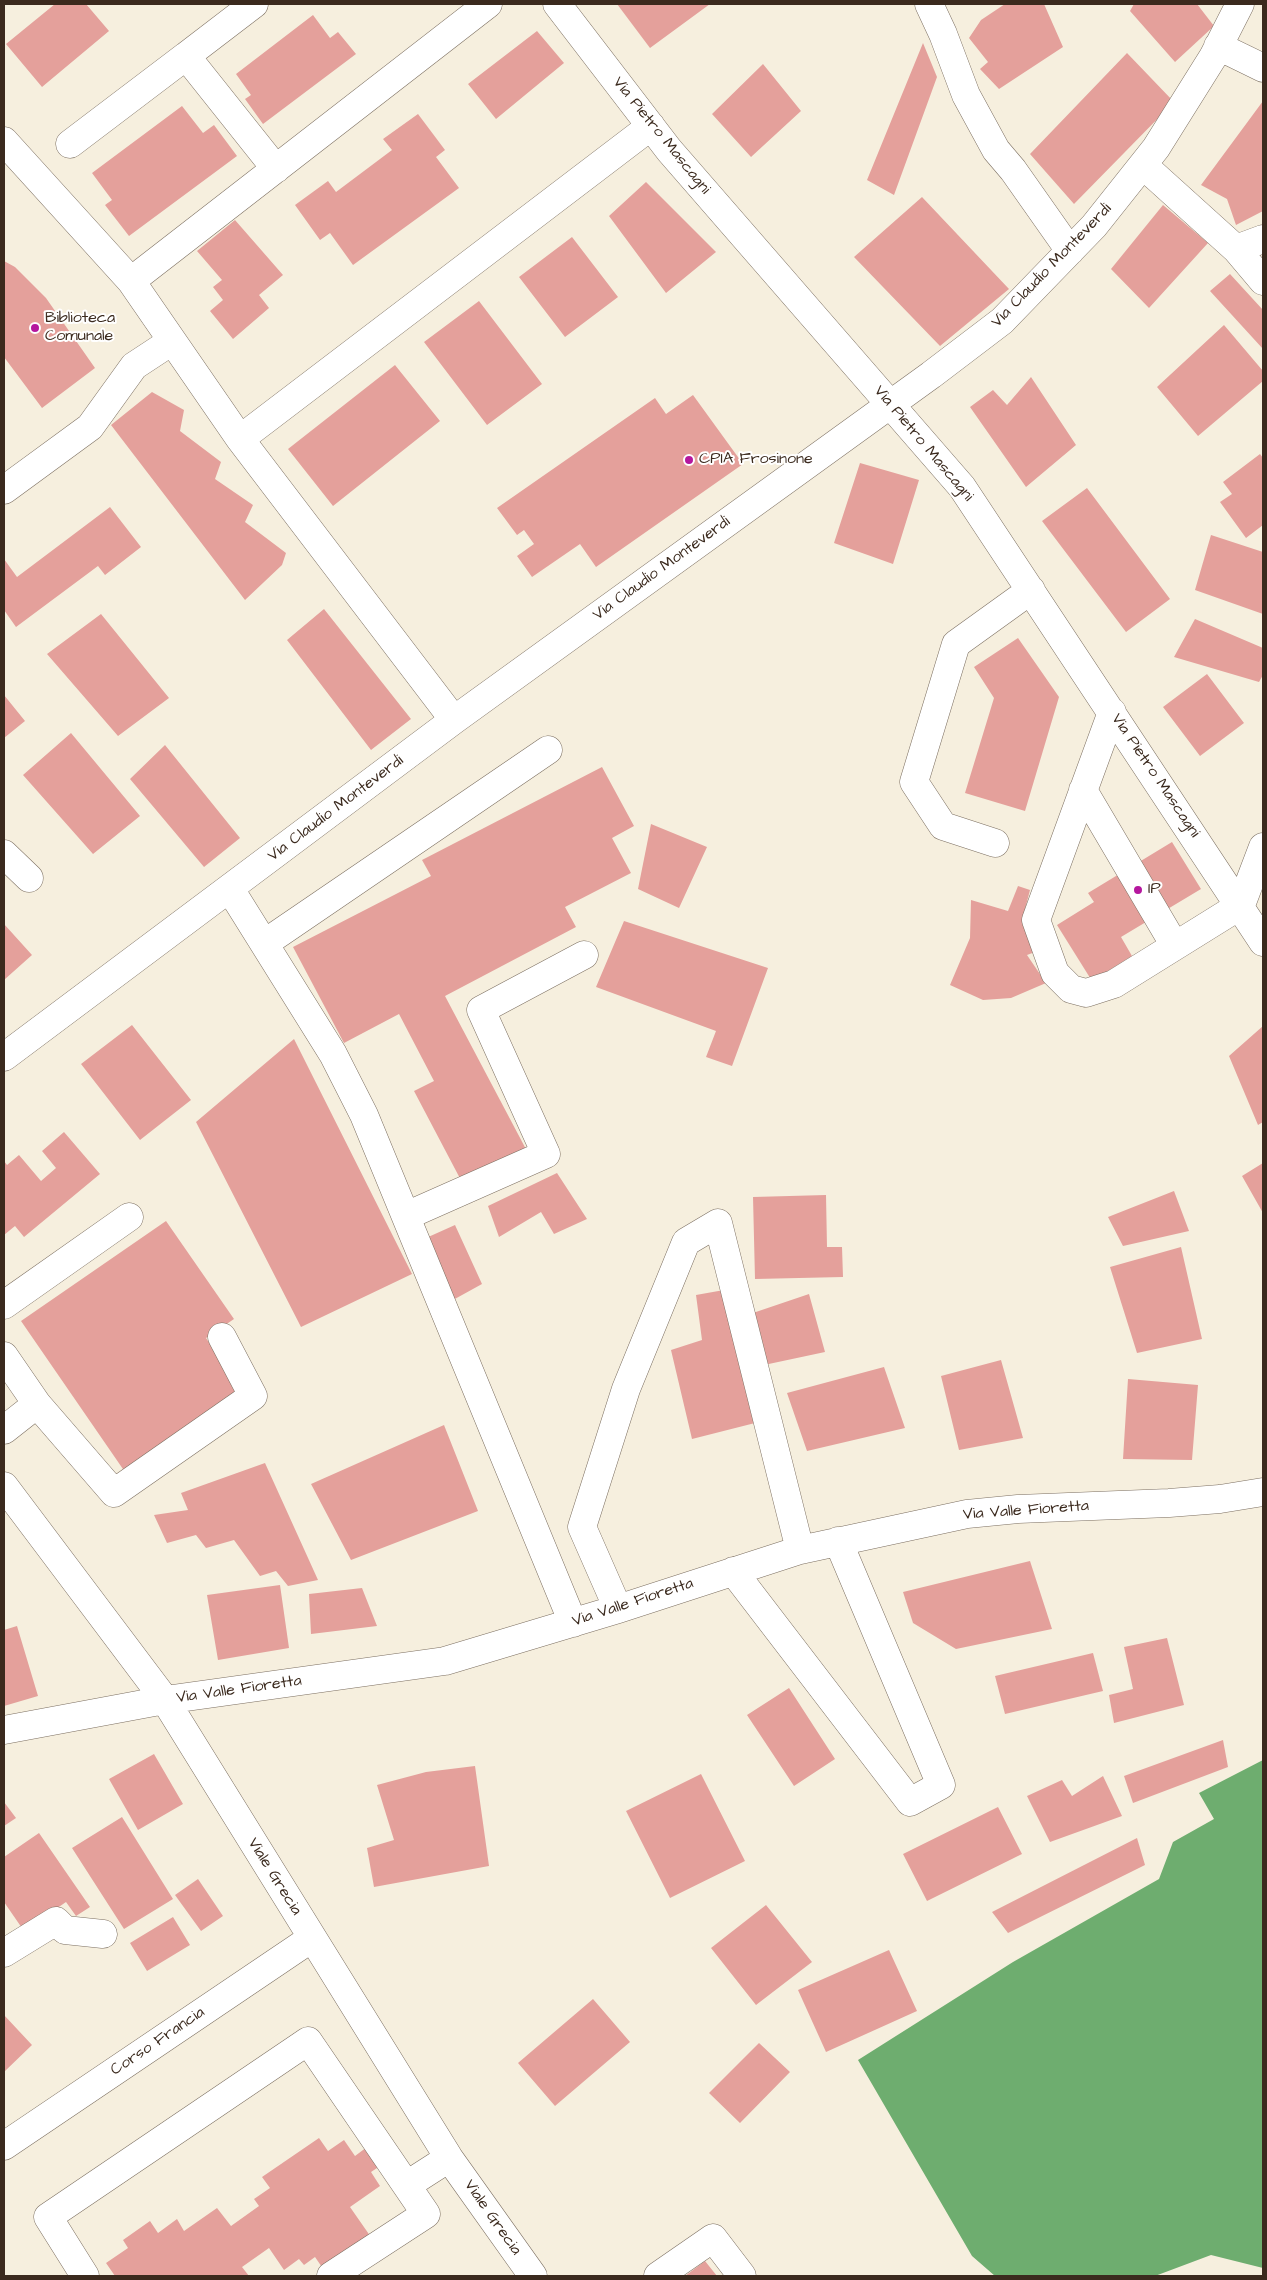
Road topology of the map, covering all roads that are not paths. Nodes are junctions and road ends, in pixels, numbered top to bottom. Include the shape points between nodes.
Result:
1 (254, 4) edge
2 (488, 4) edge
3 (557, 4) edge
4 (929, 4) edge
5 (1240, 4) edge
6 (1218, 46) junction
7 (186, 56) junction
8 (1263, 68) edge
9 (651, 126) junction
10 (4, 141) edge
11 (70, 144) dead end
12 (1142, 164) junction
13 (276, 170) junction
14 (1263, 239) edge
15 (1236, 248) junction
16 (1070, 251) junction
17 (131, 281) junction
18 (1263, 281) edge
19 (172, 341) junction
20 (890, 404) junction
21 (240, 439) junction
22 (4, 490) edge
23 (1031, 590) junction
24 (1112, 712) junction
25 (454, 720) junction
26 (548, 750) dead end
27 (1083, 790) junction
28 (995, 843) dead end
29 (1263, 847) edge
30 (4, 854) edge
31 (29, 878) dead end
32 (230, 889) junction
33 (1241, 905) junction
34 (1263, 942) edge
35 (265, 943) junction
36 (1175, 946) junction
37 (584, 955) dead end
38 (4, 1057) edge
39 (406, 1216) junction
40 (129, 1217) dead end
41 (4, 1305) edge
42 (222, 1337) dead end
43 (4, 1356) edge
44 (38, 1404) junction
45 (4, 1430) edge
46 (4, 1486) edge
47 (1263, 1492) edge
48 (838, 1541) junction
49 (800, 1550) junction
50 (733, 1571) junction
51 (618, 1609) junction
52 (573, 1622) junction
53 (165, 1700) junction
54 (4, 1730) edge
55 (103, 1934) dead end
56 (312, 1938) junction
57 (4, 1953) edge
58 (4, 2146) edge
59 (450, 2158) junction
60 (407, 2185) junction
61 (86, 2276) edge
62 (331, 2276) edge
63 (533, 2276) edge
64 (658, 2276) edge
65 (742, 2276) edge

1 - 7 street
2 - 13 street
3 - 9 street, Via Pietro Mascagni
4 - 16 street via 966,95 996,150
5 - 6 street, Via Claudio Monteverdi
6 - 8 street
6 - 12 street, Via Claudio Monteverdi via 1156,148
7 - 11 street
7 - 13 street
9 - 20 street, Via Pietro Mascagni
9 - 21 street
10 - 17 street
12 - 15 street
12 - 16 street, Via Claudio Monteverdi via 1094,226
13 - 17 street
14 - 15 street
15 - 18 street
16 - 20 street, Via Claudio Monteverdi via 1002,321
17 - 19 street
19 - 21 street
19 - 22 street via 134,366 90,427
20 - 23 street, Via Pietro Mascagni via 962,487
20 - 25 street, Via Claudio Monteverdi
21 - 25 street
23 - 24 street, Via Pietro Mascagni
23 - 28 street via 956,644 914,782 943,826
24 - 27 street
24 - 33 street, Via Pietro Mascagni
25 - 32 street, Via Claudio Monteverdi
26 - 35 street
27 - 36 street
27 - 36 street via 1036,920 1054,973 1071,989 1086,993 1114,984
29 - 33 street
30 - 31 street
32 - 35 street
32 - 38 street, Via Claudio Monteverdi
33 - 34 street, Via Pietro Mascagni
33 - 36 street
35 - 39 street via 333,1054 360,1106
37 - 39 street via 481,1010 546,1154
39 - 52 street
40 - 41 street
42 - 44 street via 252,1396 114,1493
43 - 44 street
44 - 45 street
46 - 53 street, Viale Grecia
47 - 48 street, Via Valle Fioretta via 1169,1503 967,1514
48 - 49 street, Via Valle Fioretta
48 - 50 street via 941,1785 910,1802
49 - 50 street, Via Valle Fioretta
49 - 51 street via 718,1223 686,1242 626,1389 582,1527
50 - 51 street, Via Valle Fioretta
51 - 52 street, Via Valle Fioretta
52 - 53 street, Via Valle Fioretta via 445,1661
53 - 54 street, Via Valle Fioretta
53 - 56 street, Viale Grecia
55 - 57 street via 65,1930 56,1921
56 - 58 street, Corso Francia
56 - 59 street, Viale Grecia
59 - 60 street
59 - 63 street, Viale Grecia
60 - 61 street via 308,2041 48,2217
60 - 62 street via 426,2214
64 - 65 street via 713,2238

